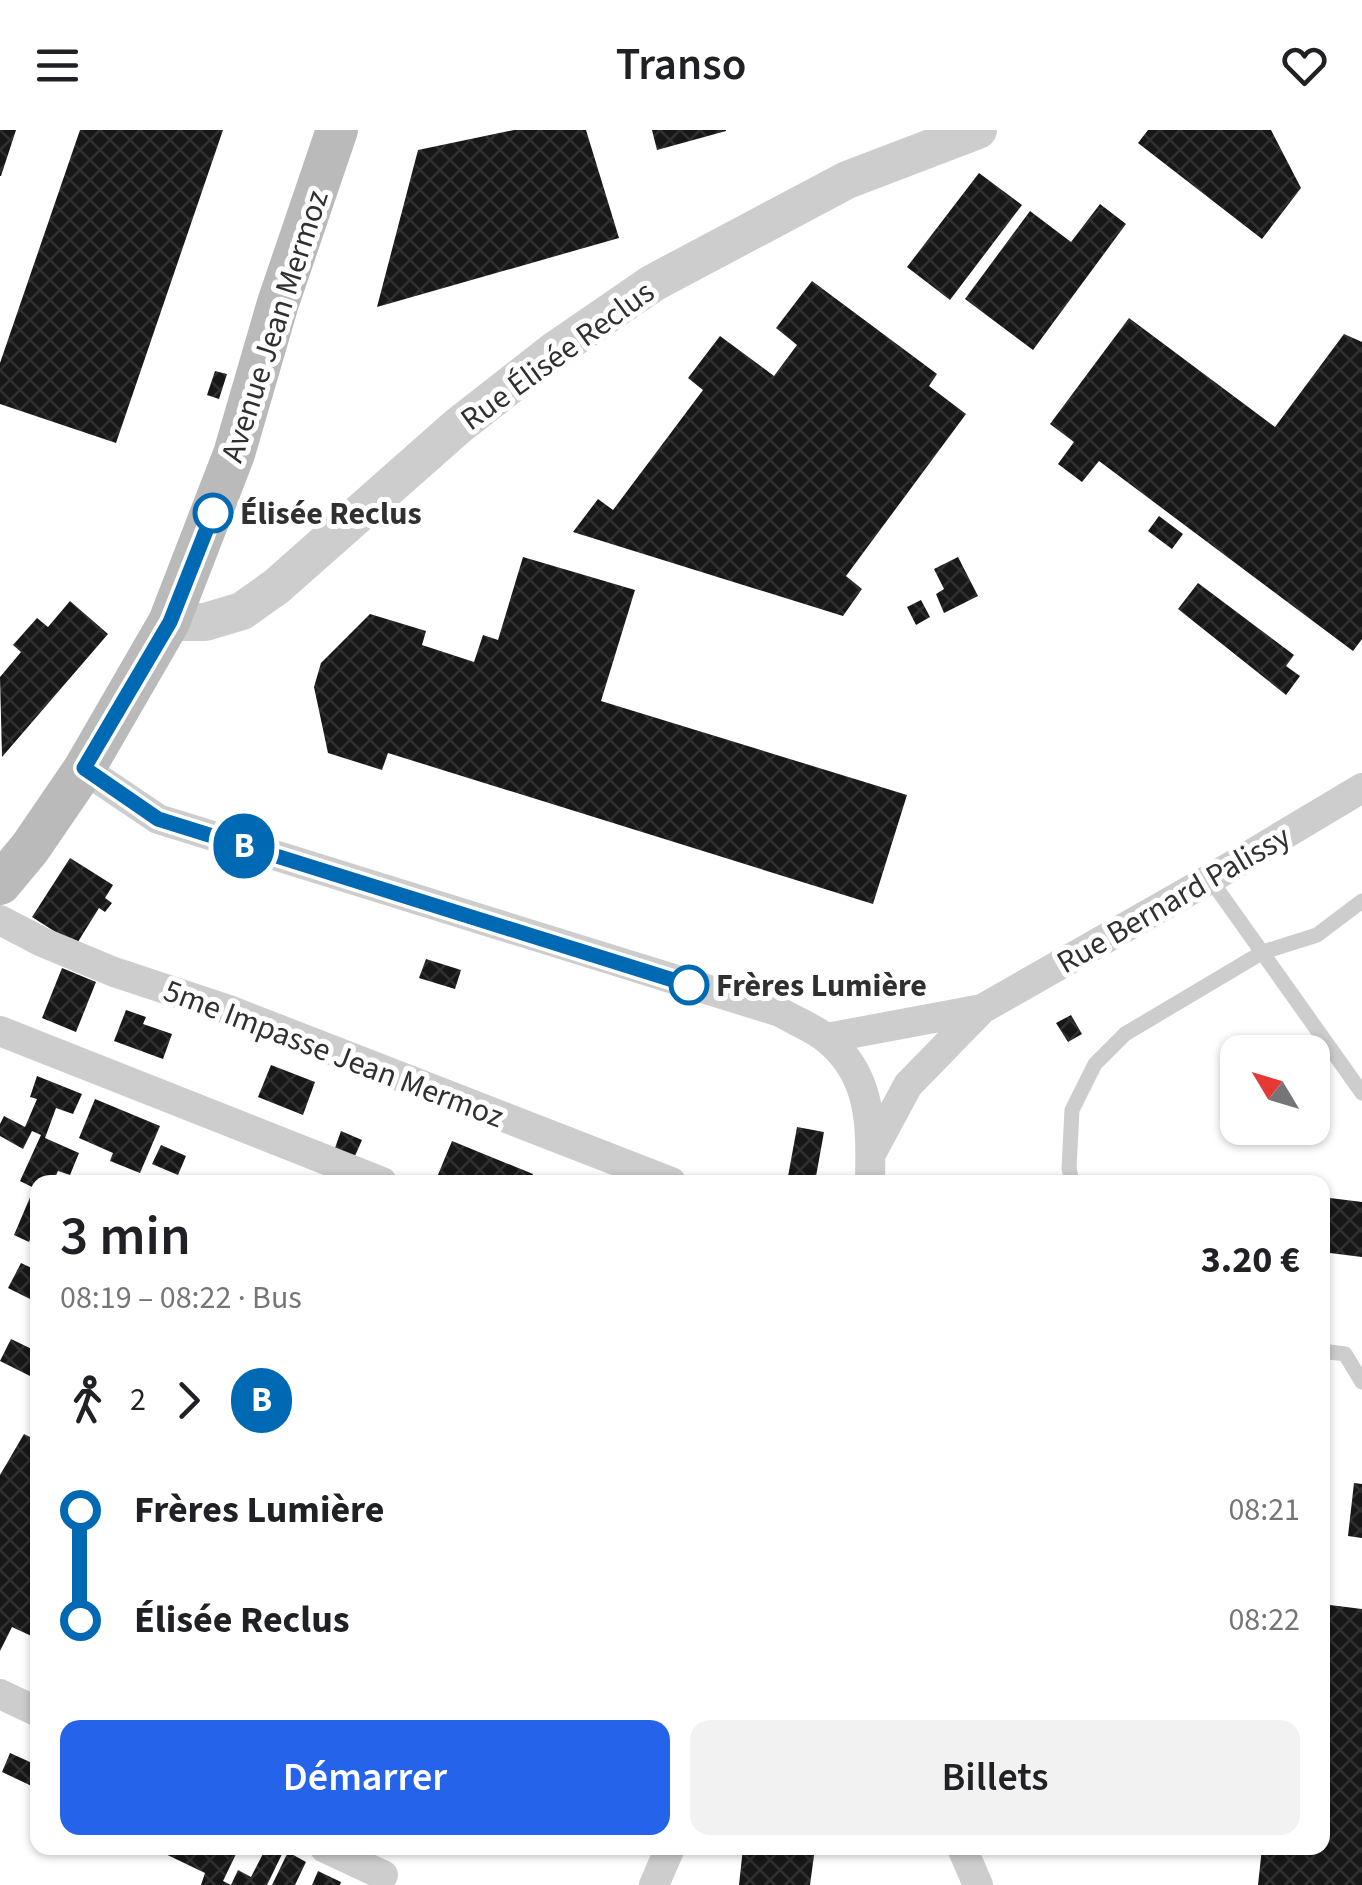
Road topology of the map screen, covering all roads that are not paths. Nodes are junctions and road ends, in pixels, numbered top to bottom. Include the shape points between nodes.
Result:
1 (338, 130) edge
2 (978, 130) edge
3 (170, 622) junction
4 (84, 768) junction
5 (1362, 788) edge
6 (1210, 879) junction
7 (0, 884) edge
8 (1362, 901) edge
9 (0, 920) edge
10 (1263, 952) junction
11 (982, 1008) junction
12 (0, 1031) edge
13 (827, 1038) junction
14 (1362, 1093) edge
15 (870, 1169) edge
16 (364, 1175) edge
17 (653, 1175) edge
18 (1070, 1175) edge
19 (1330, 1352) edge
20 (1362, 1382) edge
21 (0, 1694) edge
22 (30, 1708) edge
23 (340, 1855) edge
24 (667, 1855) edge
25 (965, 1855) edge
26 (382, 1875) dead end
27 (654, 1885) edge
28 (978, 1885) edge

1 - 3 main road, Avenue Jean Mermoz via 234,454
2 - 3 street, Rue Élisée Reclus via 846,180 653,283 458,426 242,611 205,622
3 - 4 main road, Avenue Jean Mermoz
4 - 7 main road, Avenue Jean Mermoz
4 - 13 street via 158,819 780,1012
5 - 6 street, Rue Bernard Palissy
6 - 10 lane
6 - 11 street, Rue Bernard Palissy
8 - 10 lane via 1317,935
9 - 17 street, 5me Impasse Jean Mermoz via 114,972
10 - 14 lane
10 - 18 lane via 1125,1034 1094,1064 1072,1110
11 - 13 street, Rue Bernard Palissy
11 - 15 street, Rue Bernard Palissy via 908,1085
12 - 16 street
13 - 15 street via 857,1070 870,1114
19 - 20 lane via 1345,1354
21 - 22 street
23 - 26 street
24 - 27 street
25 - 28 street

